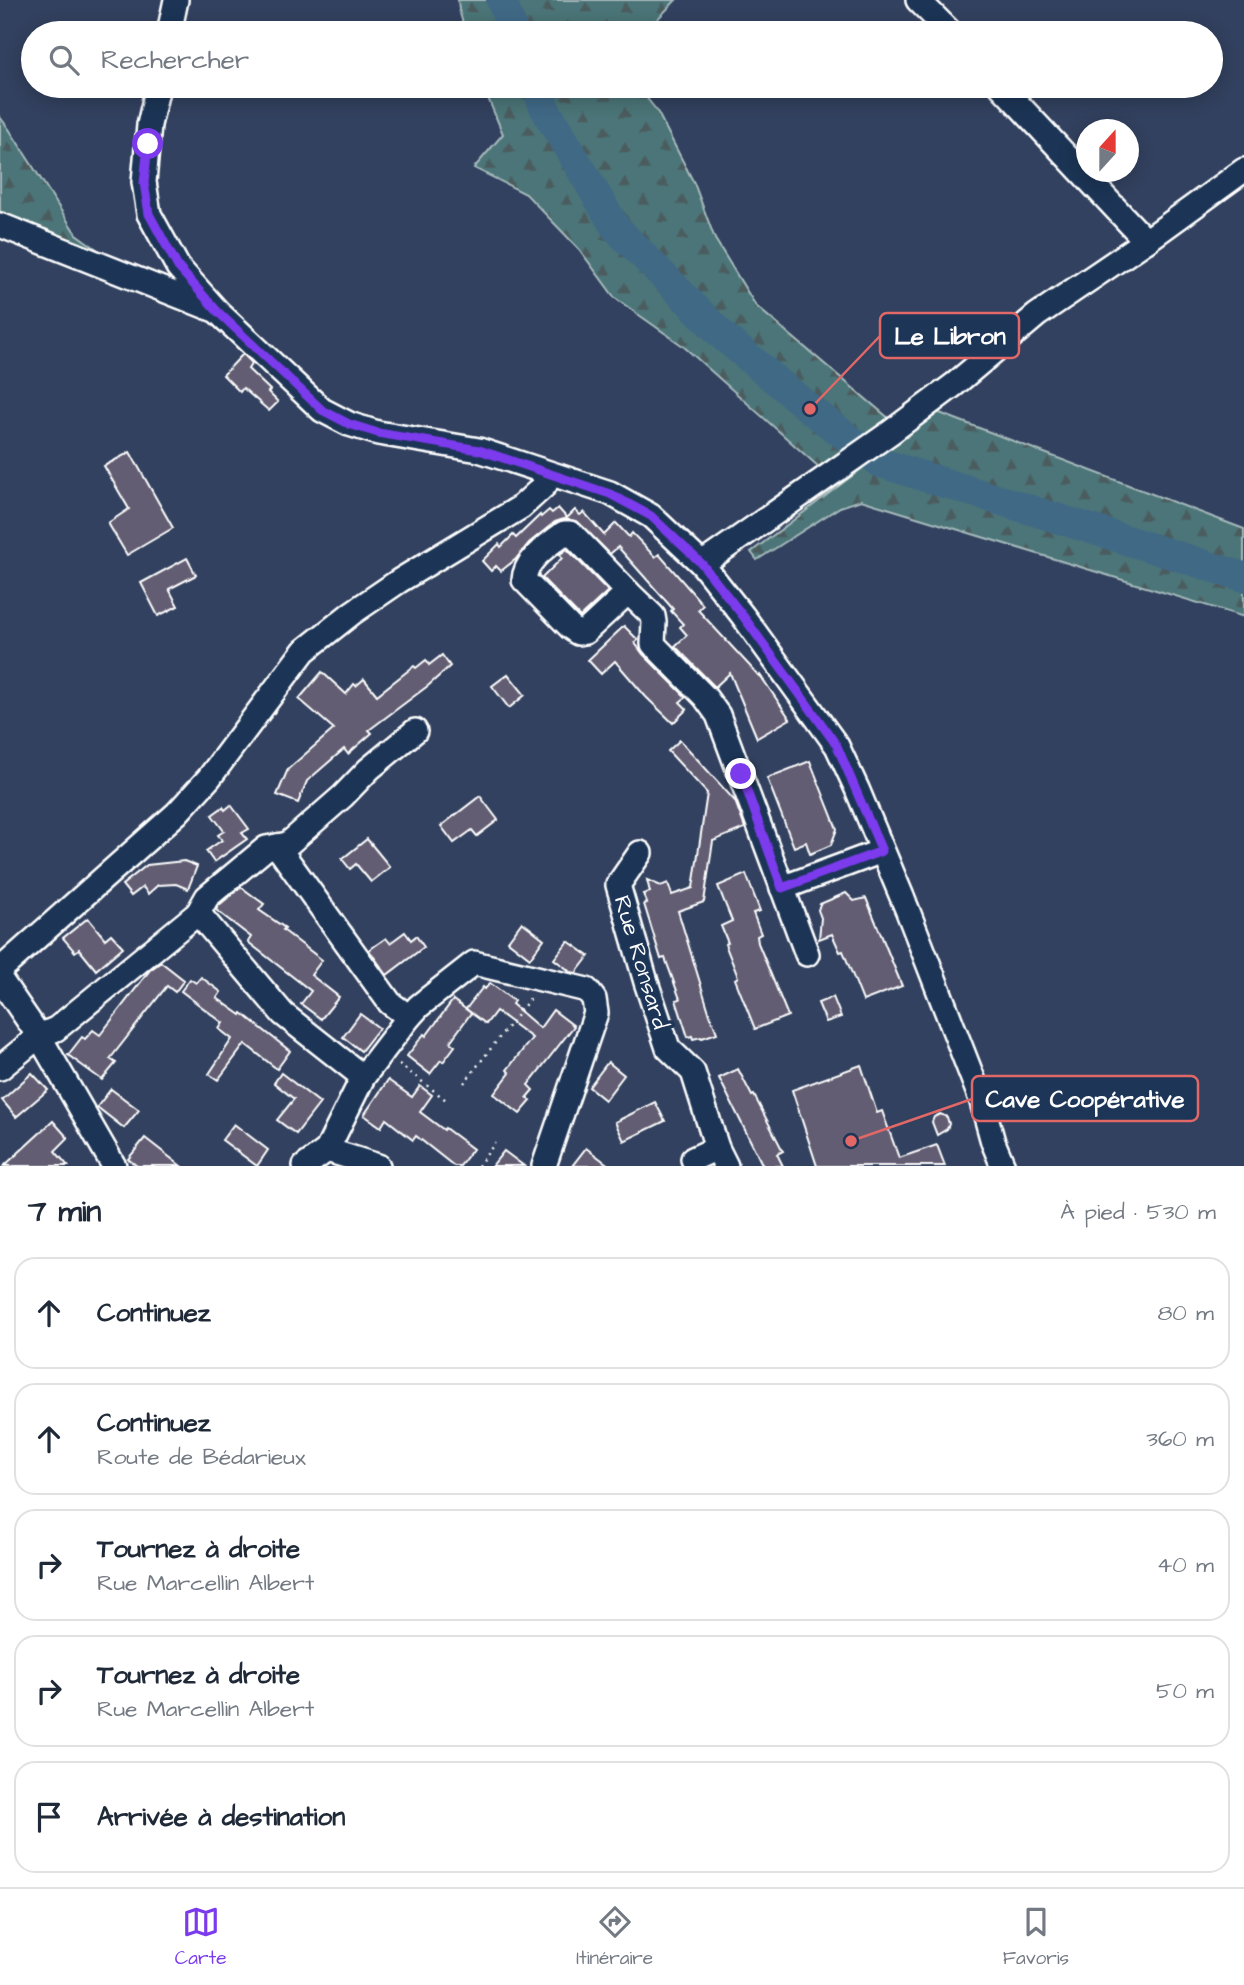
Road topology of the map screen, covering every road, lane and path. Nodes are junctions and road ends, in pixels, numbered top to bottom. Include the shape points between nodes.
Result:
1 (176, 0) edge
2 (918, 0) edge
3 (172, 21) edge
4 (939, 21) edge
5 (155, 98) edge
6 (1012, 98) edge
7 (1244, 170) edge
8 (0, 225) edge
9 (1146, 241) junction
10 (218, 312) junction
11 (549, 474) junction
12 (702, 564) junction
13 (628, 592) junction
14 (415, 731) dead end
15 (277, 846) junction
16 (882, 851) junction
17 (640, 853) dead end
18 (782, 888) junction
19 (198, 913) junction
20 (807, 954) dead end
21 (0, 970) edge
22 (0, 979) edge
23 (545, 980) junction
24 (409, 1017) junction
25 (39, 1036) junction
26 (383, 1052) junction
27 (0, 1068) edge
28 (363, 1077) junction
29 (464, 1083) dead end
30 (446, 1100) dead end
31 (495, 1143) dead end
32 (327, 1150) junction
33 (722, 1157) edge
34 (693, 1159) dead end
35 (114, 1166) edge
36 (305, 1166) edge
37 (379, 1166) edge
38 (478, 1166) edge
39 (544, 1166) edge
40 (1003, 1166) edge

1 - 3 street
2 - 4 street
5 - 10 street via 144,183 149,214 178,267
6 - 9 street
7 - 9 street
8 - 10 street
9 - 12 street via 1037,315 891,432
10 - 11 street via 322,410 349,424 479,450
11 - 12 street via 610,494 651,516
11 - 21 street via 545,485 521,507 399,581 304,651 209,778 177,813
12 - 16 street via 837,746
13 - 13 street via 570,533 540,553 525,571 524,580 579,633
13 - 18 street via 653,616 653,644 718,715
14 - 15 street via 288,844
15 - 19 street via 266,848 207,897
15 - 24 street via 390,1003
16 - 18 street
16 - 40 street
17 - 33 street, Rue Ronsard via 618,886 668,1048 693,1072
18 - 20 street
19 - 25 street via 56,1029
19 - 28 street via 283,1014
22 - 25 street
23 - 24 street via 474,963
23 - 29 path
23 - 39 street via 587,990 596,1013
24 - 26 street
25 - 27 street
25 - 35 street
26 - 28 street
26 - 30 path
28 - 32 street
31 - 38 path
32 - 36 street
32 - 37 street
33 - 34 street, Rue Ronsard

